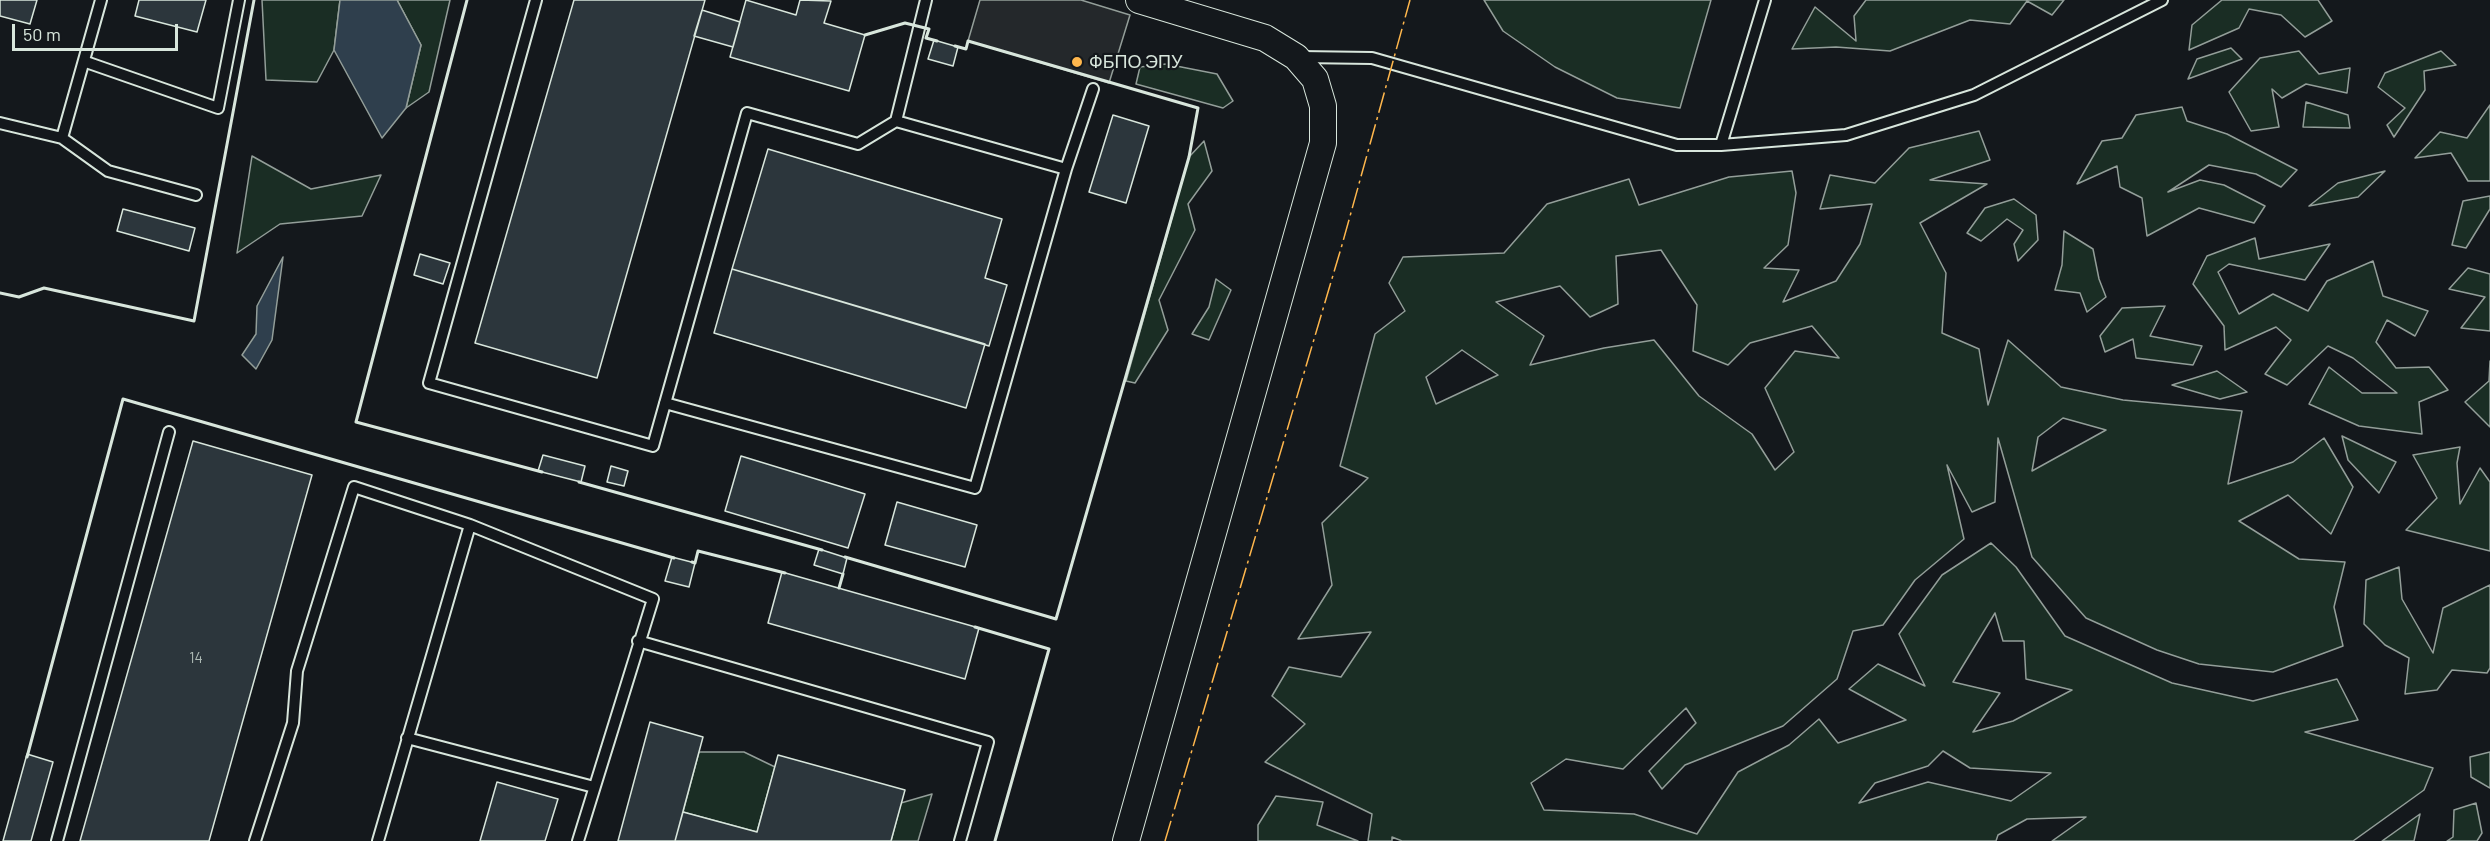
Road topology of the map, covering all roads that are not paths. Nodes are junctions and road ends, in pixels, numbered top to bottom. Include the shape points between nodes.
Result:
1 (101, 0) edge
2 (239, 0) edge
3 (536, 0) edge
4 (926, 0) edge
5 (1139, 0) edge
6 (1765, 0) edge
7 (2162, 0) edge
8 (1296, 57) junction
9 (86, 62) junction
10 (1093, 89) dead end
11 (896, 121) junction
12 (0, 123) edge
13 (63, 138) junction
14 (1721, 145) junction
15 (1066, 169) junction
16 (196, 195) dead end
17 (665, 403) junction
18 (169, 432) dead end
19 (470, 525) junction
20 (638, 641) junction
21 (407, 738) junction
22 (594, 787) junction
23 (57, 841) edge
24 (255, 841) edge
25 (378, 841) edge
26 (578, 841) edge
27 (960, 841) edge
28 (1126, 841) edge

1 - 9 lane
2 - 9 lane via 218,108
3 - 17 lane via 429,383 653,446
4 - 11 lane
5 - 8 street via 1265,38
6 - 14 lane
7 - 14 lane via 1974,95 1846,135
8 - 14 lane via 1372,58 1677,145
8 - 28 street via 1315,79 1321,97 1323,143
9 - 13 lane
10 - 15 lane
11 - 15 lane
11 - 17 lane via 858,144 747,112
12 - 13 lane
13 - 16 lane via 108,171
15 - 17 lane via 975,488
18 - 23 lane
19 - 20 lane via 653,599
19 - 21 lane
19 - 24 lane via 354,487 297,671 293,723
20 - 22 lane
20 - 27 lane via 988,742
21 - 22 lane
21 - 25 lane
22 - 26 lane

